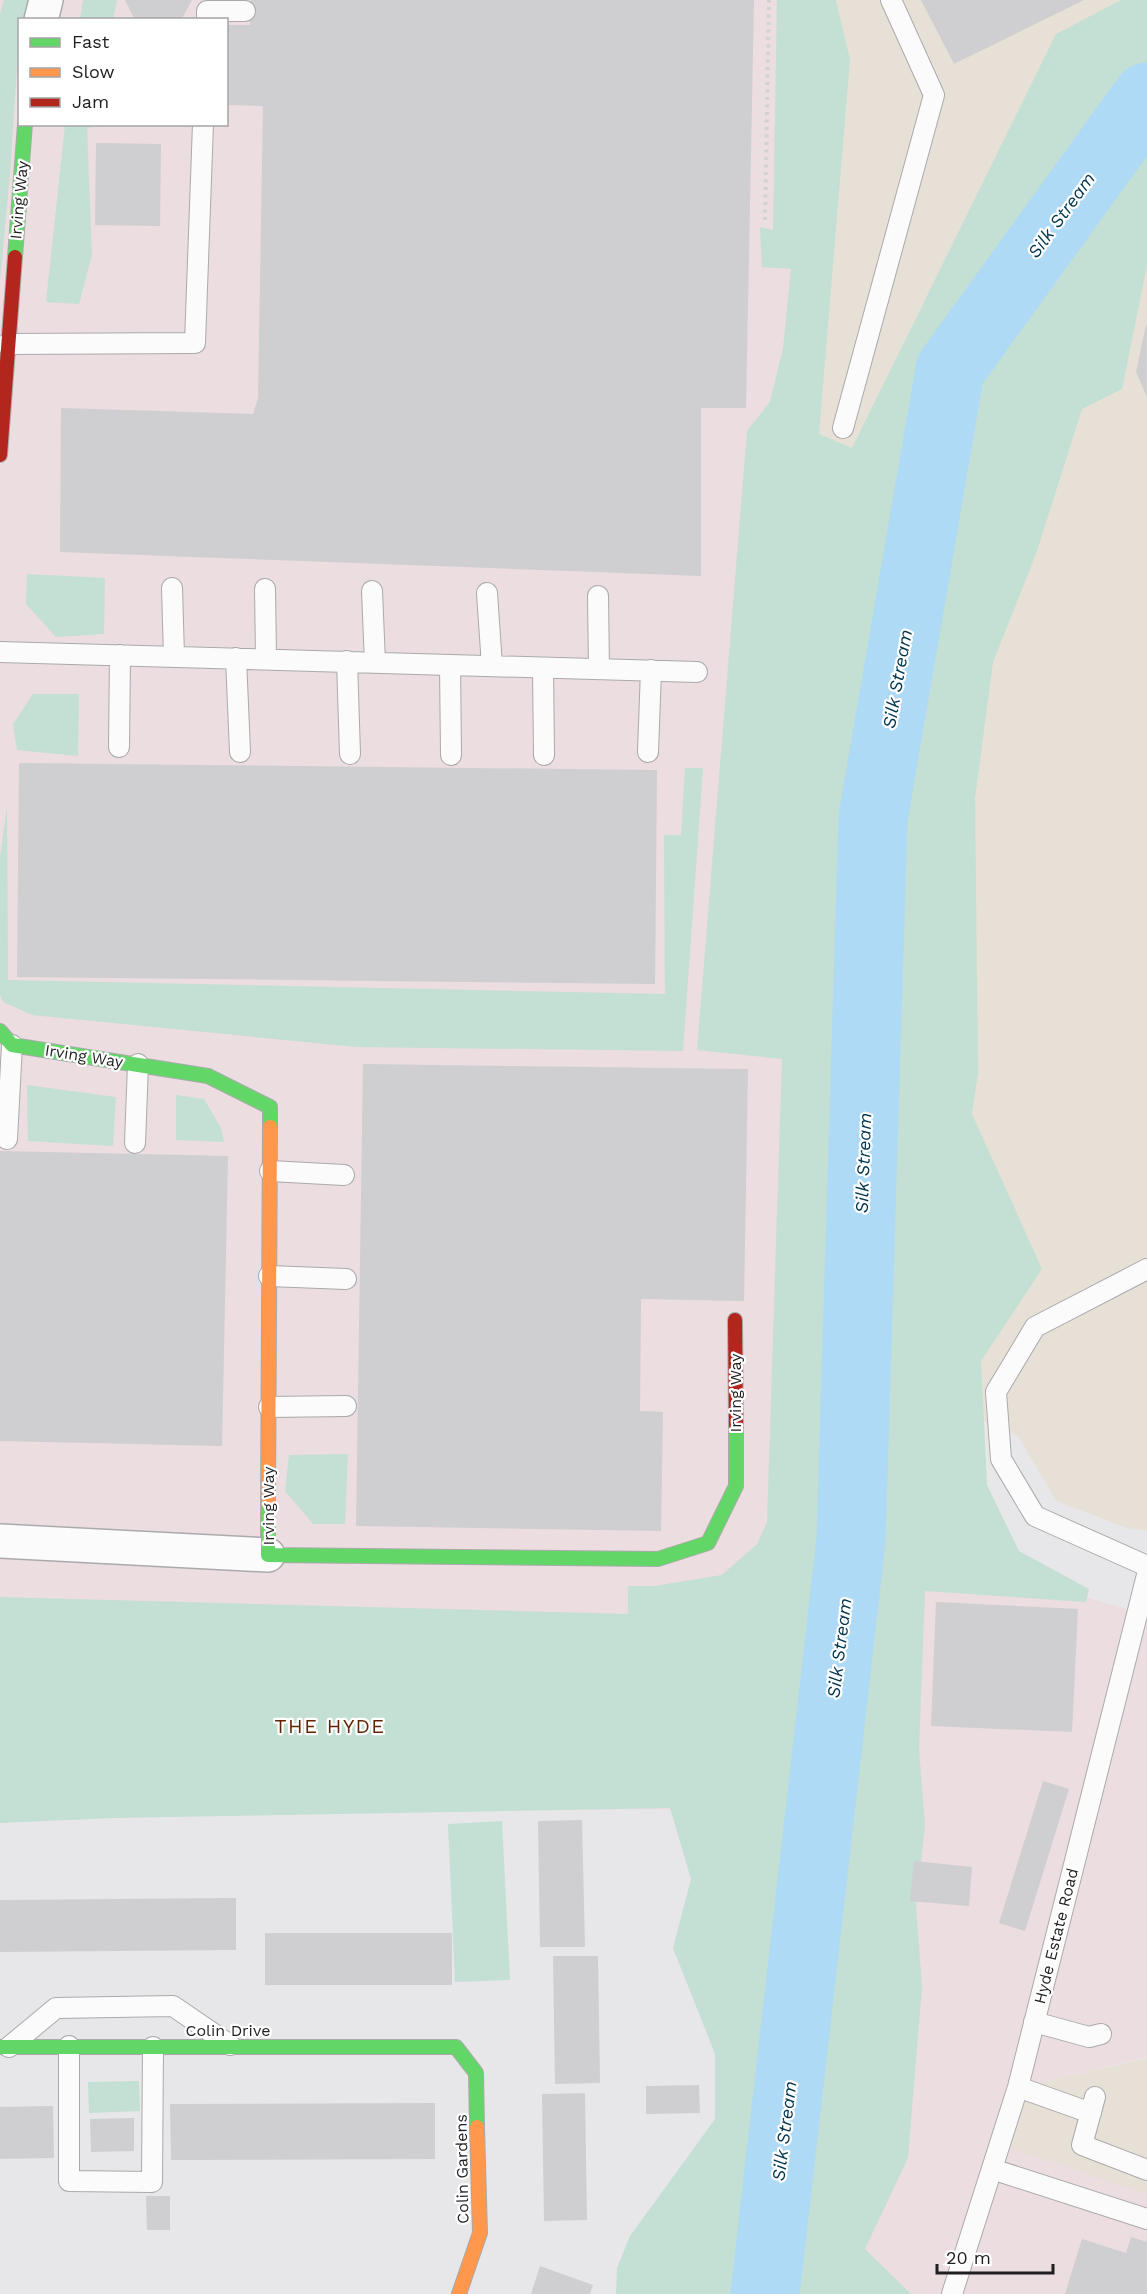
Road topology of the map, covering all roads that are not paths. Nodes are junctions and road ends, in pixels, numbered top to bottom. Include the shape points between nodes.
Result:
1 (46, 0) edge
2 (891, 0) edge
3 (245, 11) dead end
4 (42, 18) edge
5 (207, 18) edge
6 (25, 126) edge
7 (203, 126) edge
8 (7, 344) junction
9 (843, 428) dead end
10 (0, 455) edge
11 (172, 588) dead end
12 (265, 589) dead end
13 (372, 591) dead end
14 (487, 593) dead end
15 (598, 596) dead end
16 (0, 652) edge
17 (120, 655) junction
18 (174, 656) junction
19 (236, 658) junction
20 (266, 659) junction
21 (347, 662) junction
22 (375, 663) junction
23 (450, 665) junction
24 (492, 666) junction
25 (543, 668) junction
26 (599, 669) junction
27 (651, 670) junction
28 (697, 672) dead end
29 (119, 747) dead end
30 (240, 752) dead end
31 (648, 752) dead end
32 (350, 754) dead end
33 (451, 755) dead end
34 (544, 755) dead end
35 (6, 1038) edge
36 (138, 1064) junction
37 (7, 1139) dead end
38 (135, 1143) dead end
39 (270, 1171) junction
40 (344, 1175) dead end
41 (1147, 1269) edge
42 (269, 1276) junction
43 (346, 1279) dead end
44 (735, 1320) dead end
45 (346, 1406) dead end
46 (269, 1407) junction
47 (0, 1541) edge
48 (268, 1555) junction
49 (1147, 1566) edge
50 (1147, 1575) edge
51 (1034, 2022) junction
52 (1101, 2034) dead end
53 (69, 2046) junction
54 (5, 2047) edge
55 (153, 2047) junction
56 (232, 2047) junction
57 (456, 2047) joint
58 (1018, 2087) junction
59 (992, 2169) junction
60 (1147, 2170) edge
61 (1147, 2219) edge
62 (459, 2294) edge
63 (952, 2294) edge

1 - 4 street
2 - 9 lane via 934,95
3 - 5 lane via 207,11
6 - 8 street, Irving Way
7 - 8 lane via 195,343
8 - 10 street, Irving Way
11 - 18 lane
12 - 20 lane
13 - 22 lane
14 - 24 lane
15 - 26 lane
16 - 17 lane
17 - 18 lane
17 - 29 lane
18 - 19 lane
19 - 20 lane
19 - 30 lane
20 - 21 lane
21 - 22 lane
21 - 32 lane
22 - 23 lane
23 - 24 lane
23 - 33 lane
24 - 25 lane
25 - 26 lane
25 - 34 lane
26 - 27 lane
27 - 28 lane
27 - 31 lane
35 - 36 street, Irving Way
35 - 37 lane
36 - 38 lane
36 - 39 street, Irving Way via 208,1076 270,1107
39 - 40 lane
39 - 42 street, Irving Way
41 - 49 lane via 1035,1328 996,1392 1001,1459 1035,1516
42 - 43 lane
42 - 46 street, Irving Way
44 - 48 street, Irving Way via 736,1486 708,1544 658,1559
45 - 46 lane
46 - 48 street, Irving Way
47 - 48 street
50 - 51 lane, Hyde Estate Road
51 - 52 lane via 1089,2037
51 - 58 lane, Hyde Estate Road
53 - 54 street, Colin Drive
53 - 55 street, Colin Drive
53 - 55 lane via 69,2181 152,2182
54 - 56 lane via 56,2008 173,2006
55 - 56 street, Colin Drive
56 - 57 street, Colin Drive
57 - 62 street, Colin Gardens via 476,2073 480,2233
58 - 59 lane, Hyde Estate Road
58 - 60 lane via 1093,2105 1082,2145
59 - 61 lane
59 - 63 lane, Hyde Estate Road

